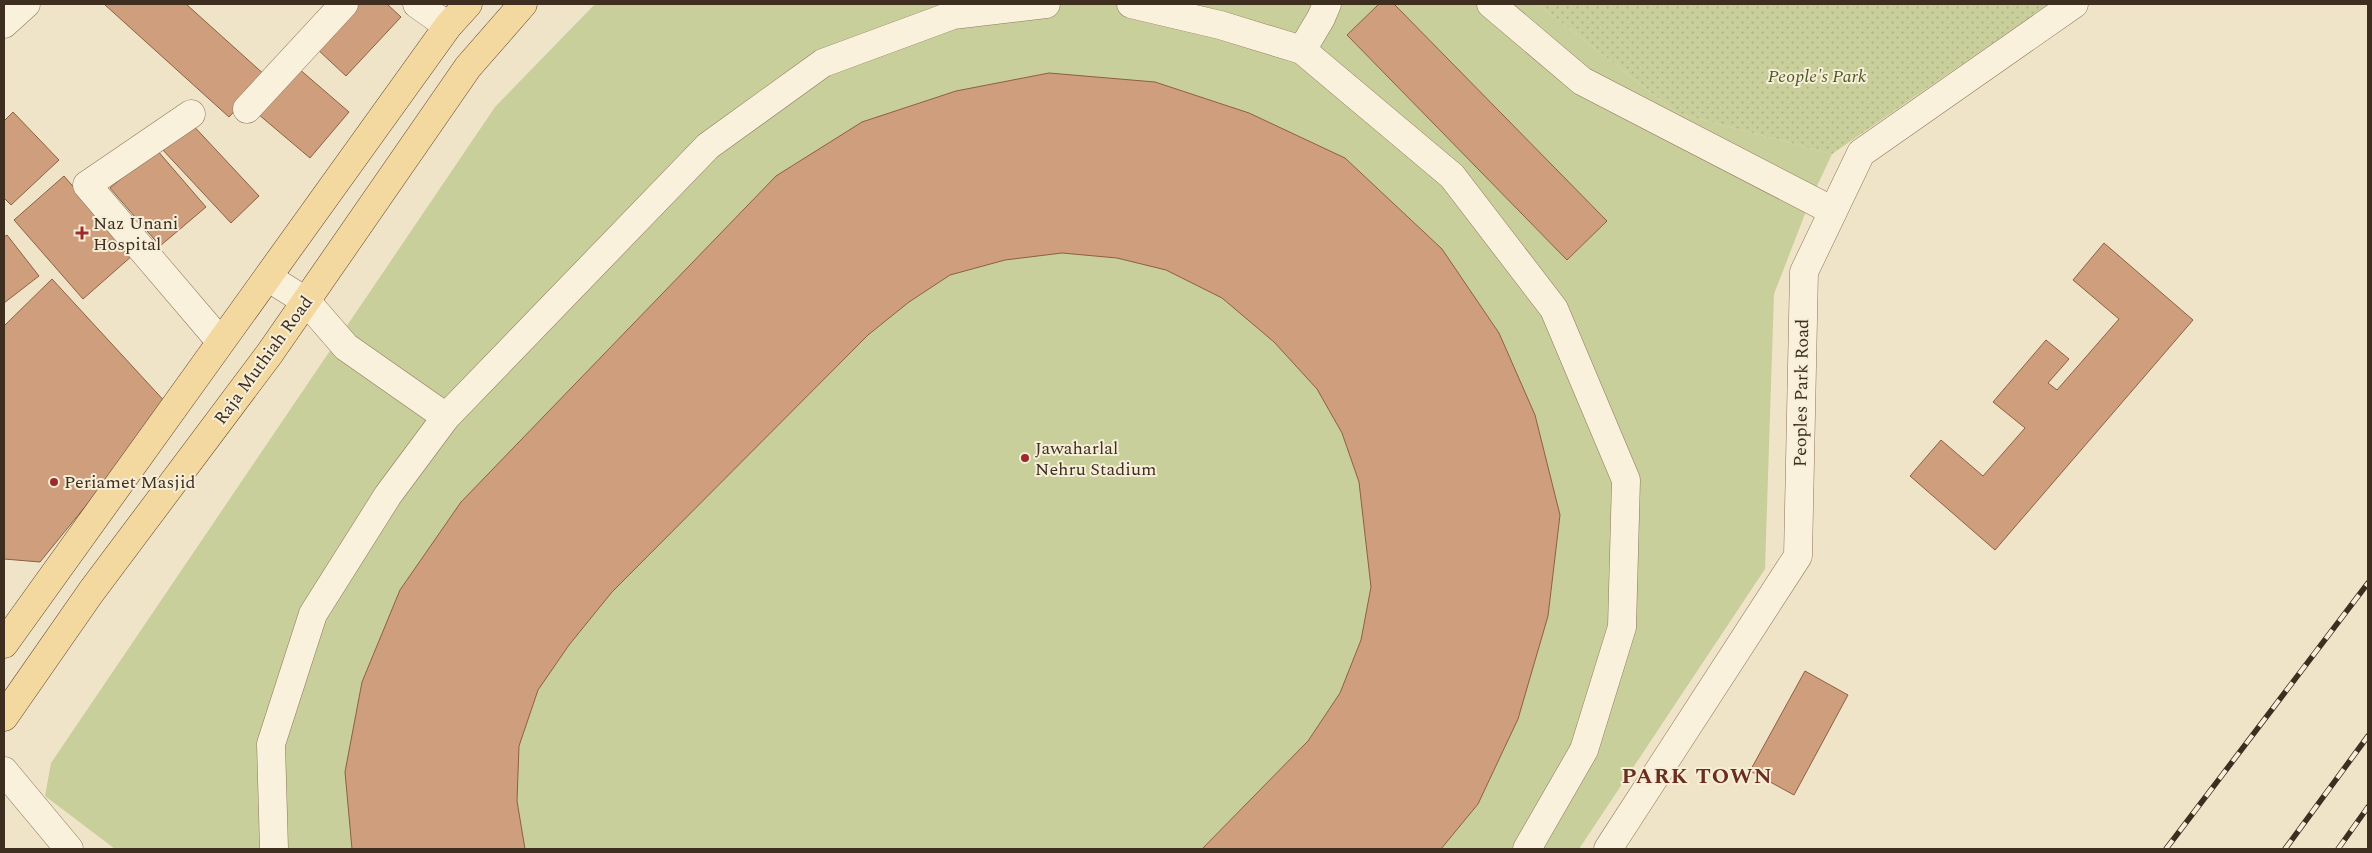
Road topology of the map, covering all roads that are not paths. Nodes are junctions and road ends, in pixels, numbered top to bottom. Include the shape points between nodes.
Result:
1 (26, 4) edge
2 (344, 4) edge
3 (417, 4) edge
4 (468, 4) edge
5 (523, 4) edge
6 (1046, 4) edge
7 (1131, 4) edge
8 (1327, 4) edge
9 (1491, 4) edge
10 (2074, 4) edge
11 (4, 24) edge
12 (448, 26) junction
13 (1302, 50) junction
14 (247, 109) dead end
15 (191, 114) dead end
16 (1833, 211) junction
17 (268, 278) junction
18 (306, 302) junction
19 (220, 341) junction
20 (446, 417) junction
21 (4, 644) edge
22 (4, 717) edge
23 (4, 771) edge
24 (69, 849) edge
25 (274, 849) edge
26 (1527, 849) edge
27 (1608, 849) edge

1 - 11 street
2 - 14 street
3 - 12 street
4 - 12 main road
5 - 18 main road, Raja Muthiah Road via 468,67
6 - 20 street via 953,15 823,63 708,146
7 - 13 street via 1220,25
8 - 13 street
9 - 16 street via 1582,81
10 - 16 street, Peoples Park Road via 1861,153
12 - 17 main road
13 - 26 street via 1452,176 1554,309 1626,480 1622,627 1584,750
15 - 19 street via 87,186
16 - 27 street, Peoples Park Road via 1804,272 1798,556
17 - 18 street
17 - 19 main road
18 - 20 street via 346,347
18 - 22 main road, Raja Muthiah Road via 91,592
19 - 21 main road
20 - 25 street via 388,495 313,614 272,744
23 - 24 street

